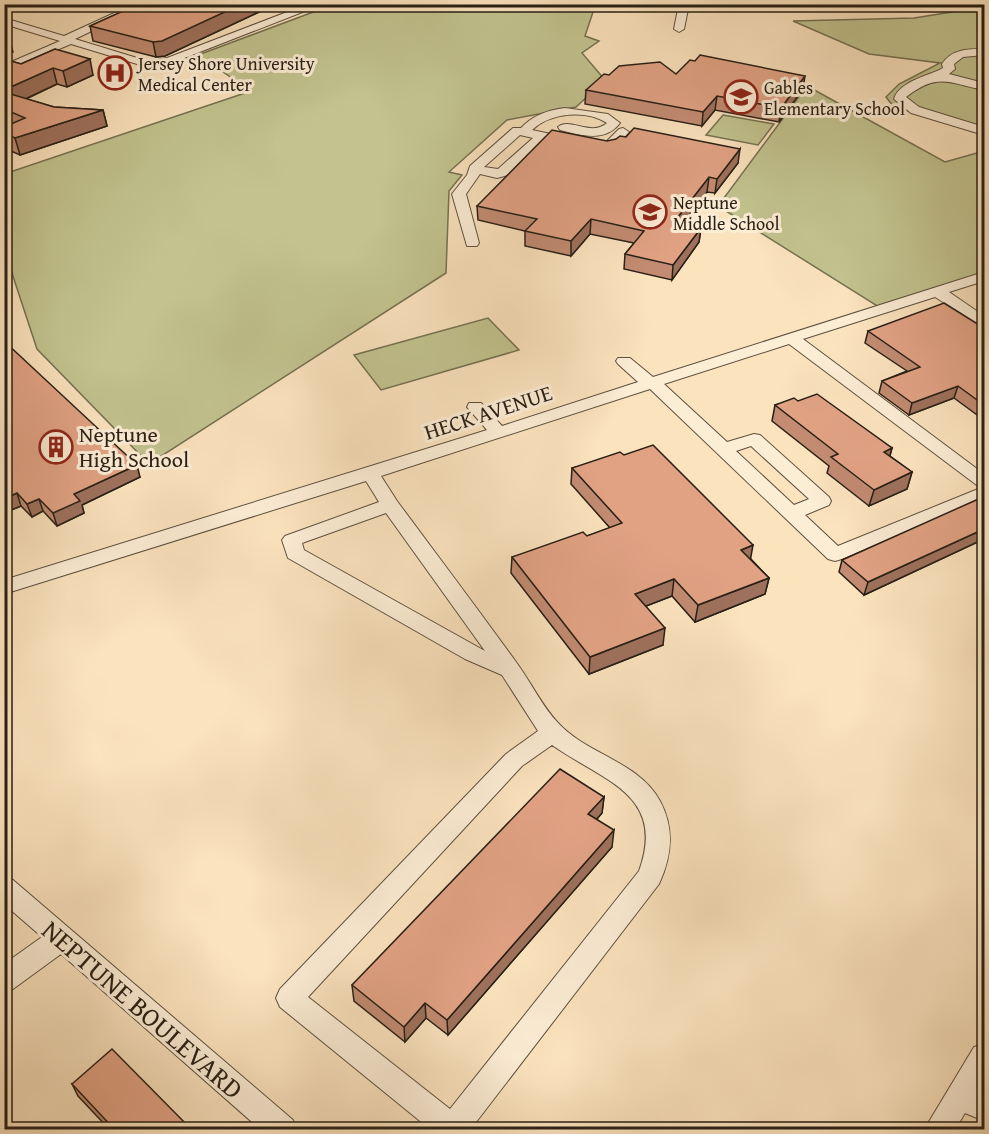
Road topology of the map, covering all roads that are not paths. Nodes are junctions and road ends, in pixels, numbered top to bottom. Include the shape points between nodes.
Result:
1 (684, 4) edge
2 (316, 5) edge
3 (146, 8) edge
4 (4, 21) edge
5 (679, 30) dead end
6 (69, 41) junction
7 (984, 52) edge
8 (4, 69) edge
9 (949, 69) junction
10 (939, 76) junction
11 (966, 79) junction
12 (984, 87) edge
13 (610, 128) junction
14 (522, 130) junction
15 (984, 132) edge
16 (542, 136) junction
17 (475, 169) junction
18 (472, 243) dead end
19 (984, 276) edge
20 (937, 291) junction
21 (984, 322) edge
22 (790, 337) junction
23 (624, 361) dead end
24 (650, 382) junction
25 (475, 407) dead end
26 (498, 432) junction
27 (724, 449) junction
28 (370, 473) junction
29 (984, 482) edge
30 (984, 493) edge
31 (390, 505) junction
32 (792, 513) junction
33 (4, 587) edge
34 (510, 669) junction
35 (552, 733) junction
36 (4, 888) edge
37 (62, 938) junction
38 (4, 980) edge
39 (984, 1057) edge
40 (972, 1102) edge
41 (452, 1129) edge
42 (283, 1130) edge
43 (938, 1130) edge

1 - 5 street
2 - 6 street via 165,62 147,64
3 - 6 street
4 - 6 street
6 - 8 street
7 - 9 street via 953,57
9 - 10 street
9 - 11 street
10 - 11 street
10 - 15 street via 915,83 900,96 902,103
11 - 12 street
13 - 14 street via 593,132 553,125
13 - 14 street via 614,123 605,117 561,111 538,118
13 - 16 street via 629,133 606,149
14 - 16 street
14 - 17 street
16 - 17 street via 503,172
17 - 18 street via 459,194
19 - 20 street, HECK AVENUE
20 - 21 street
20 - 22 street, HECK AVENUE
22 - 24 street, HECK AVENUE
22 - 29 street
23 - 24 street
24 - 26 street, HECK AVENUE
24 - 27 street
25 - 26 street
26 - 28 street, HECK AVENUE
27 - 32 street
27 - 32 street via 754,439 822,501
28 - 31 street
28 - 33 street, HECK AVENUE
30 - 32 street via 835,554
31 - 34 street
31 - 34 street via 292,540 295,553 472,654
34 - 35 street
35 - 41 street via 618,773 643,795 657,819 659,845 650,876
35 - 41 street via 514,760 289,998
36 - 37 street, NEPTUNE BOULEVARD
37 - 38 street
37 - 42 street, NEPTUNE BOULEVARD
39 - 40 street
40 - 43 street

